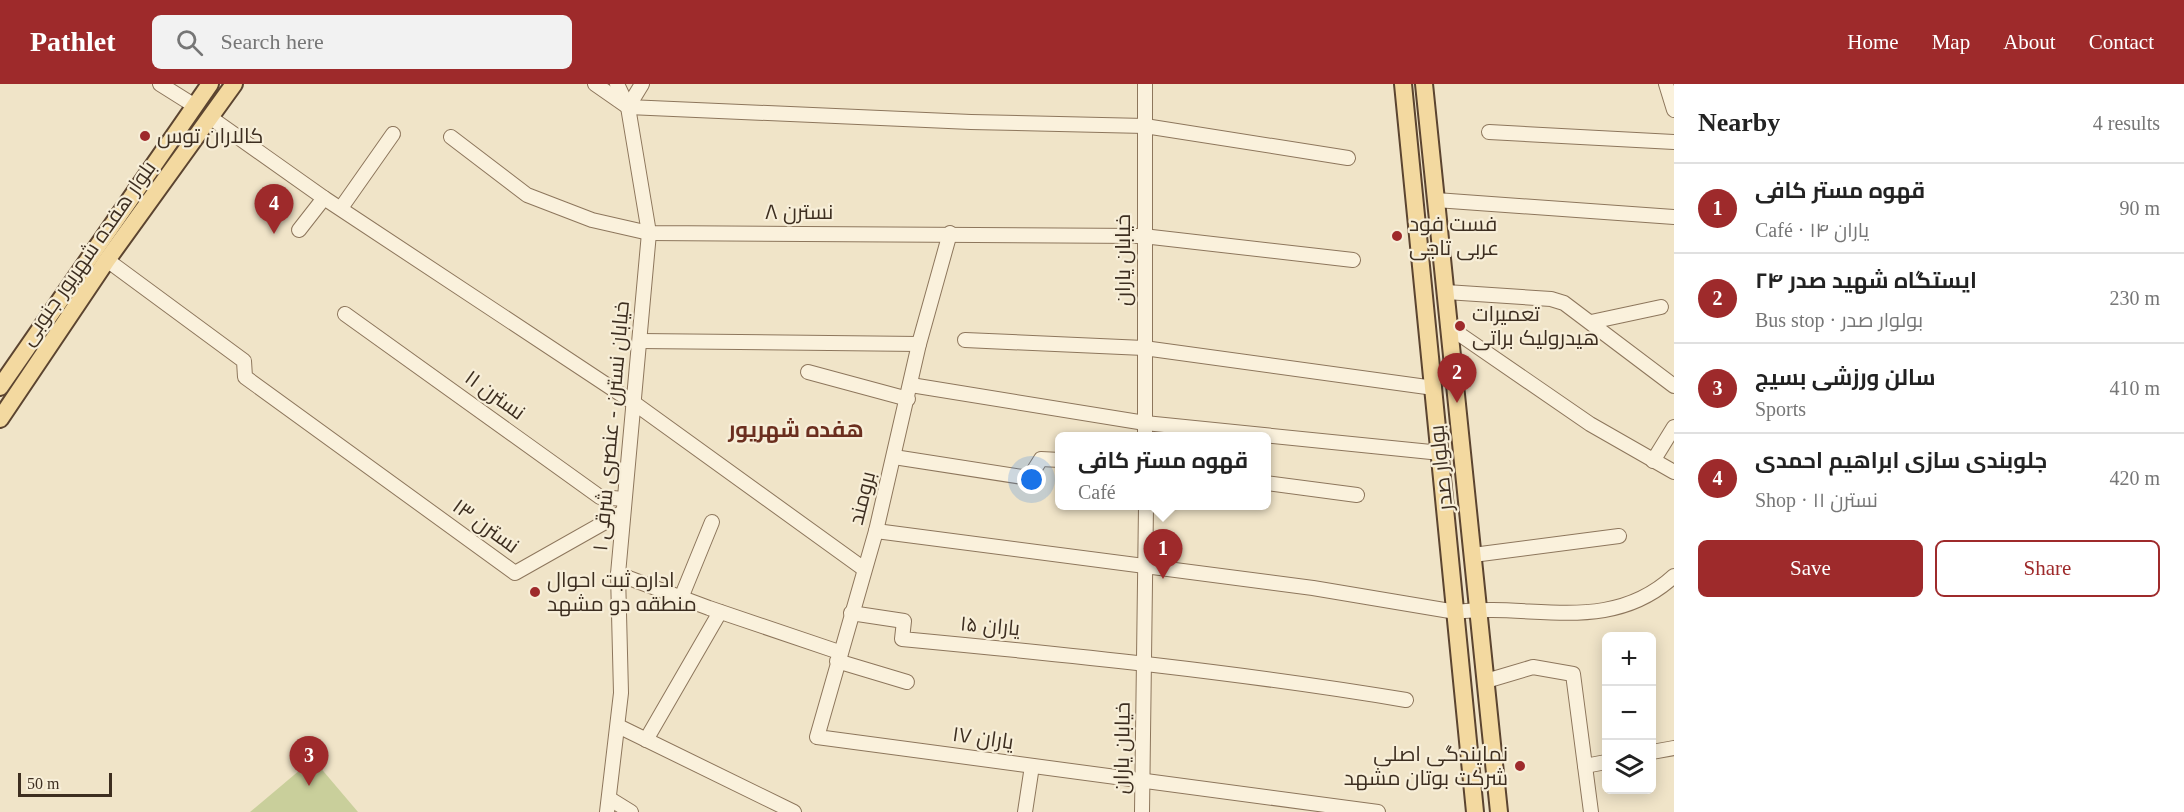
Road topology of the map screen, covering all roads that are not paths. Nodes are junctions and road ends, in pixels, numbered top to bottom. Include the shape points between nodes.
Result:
1 (160, 84) edge
2 (210, 84) edge
3 (234, 84) edge
4 (642, 84) edge
5 (1145, 84) edge
6 (1403, 84) edge
7 (1424, 84) edge
8 (1666, 84) edge
9 (607, 85) edge
10 (195, 106) junction
11 (628, 106) junction
12 (1674, 110) edge
13 (211, 118) junction
14 (1145, 126) junction
15 (1489, 132) dead end
16 (393, 134) dead end
17 (451, 137) dead end
18 (1674, 142) edge
19 (1348, 158) dead end
20 (324, 198) junction
21 (1436, 200) junction
22 (341, 208) junction
23 (1674, 217) edge
24 (299, 230) dead end
25 (649, 233) junction
26 (950, 233) junction
27 (1143, 236) junction
28 (106, 260) junction
29 (1353, 260) dead end
30 (1446, 292) junction
31 (1661, 307) dead end
32 (345, 314) dead end
33 (1591, 322) junction
34 (1449, 327) junction
35 (640, 340) junction
36 (965, 340) dead end
37 (919, 344) junction
38 (1144, 348) junction
39 (808, 372) dead end
40 (1674, 386) edge
41 (0, 387) edge
42 (1434, 388) junction
43 (909, 392) junction
44 (634, 403) junction
45 (0, 419) edge
46 (1674, 427) edge
47 (1145, 430) edge
48 (1178, 432) edge
49 (1271, 438) edge
50 (1441, 453) junction
51 (894, 456) junction
52 (1055, 460) edge
53 (1653, 461) junction
54 (1674, 472) edge
55 (1271, 484) edge
56 (1357, 495) dead end
57 (623, 506) junction
58 (1146, 510) edge
59 (712, 522) dead end
60 (876, 531) junction
61 (1619, 536) dead end
62 (1473, 555) junction
63 (1146, 564) junction
64 (864, 569) junction
65 (618, 574) junction
66 (1674, 576) edge
67 (681, 598) junction
68 (1478, 609) junction
69 (720, 612) junction
70 (1456, 612) junction
71 (851, 613) junction
72 (838, 657) junction
73 (1144, 662) junction
74 (1486, 681) junction
75 (907, 682) dead end
76 (1406, 700) dead end
77 (618, 726) junction
78 (817, 737) joint
79 (646, 740) junction
80 (1674, 748) edge
81 (1656, 751) edge
82 (1602, 763) edge
83 (1032, 766) junction
84 (1585, 766) junction
85 (1143, 781) junction
86 (608, 805) edge
87 (631, 812) edge
88 (794, 812) edge
89 (1025, 812) edge
90 (1142, 812) edge
91 (1378, 812) edge
92 (1475, 812) edge
93 (1499, 812) edge
94 (1591, 812) edge

1 - 10 street
2 - 10 main road, بلوار هفده شهریور جنوبی
3 - 13 main road, بلوار هفده شهریور جنوبی
4 - 11 street
5 - 14 street, خیابان یاران
6 - 42 main road, بولوار صدر
7 - 21 main road, بولوار صدر
8 - 12 street
9 - 11 street, خیابان نسترن - عنصری شرقی ۱
10 - 41 main road, بلوار هفده شهریور جنوبی
11 - 14 street
11 - 25 street, خیابان نسترن - عنصری شرقی ۱
13 - 20 street
13 - 28 main road, بلوار هفده شهریور جنوبی
14 - 19 street
14 - 27 street, خیابان یاران
15 - 18 street
16 - 22 street
17 - 25 street, نسترن ۸ via 527,195 592,220
20 - 22 street
20 - 24 street
21 - 23 street
21 - 30 main road, بولوار صدر
22 - 44 street
25 - 26 street, نسترن ۸
25 - 35 street, خیابان نسترن - عنصری شرقی ۱
26 - 27 street, نسترن ۸
26 - 37 street, برومند
27 - 29 street, نسترن ۸
27 - 38 street, خیابان یاران
28 - 45 main road, بلوار هفده شهریور جنوبی
28 - 57 street, نسترن ۱۳ via 243,361 244,377 515,573
30 - 33 street via 1551,299 1564,303
30 - 34 main road, بولوار صدر
31 - 33 street
32 - 57 street, نسترن ۱۱ via 600,497
33 - 40 street
34 - 53 street via 1590,424
34 - 62 main road, بولوار صدر
35 - 37 street
35 - 44 street, خیابان نسترن - عنصری شرقی ۱
36 - 38 street
37 - 43 street, برومند
38 - 42 street
38 - 47 street, خیابان یاران
39 - 43 street
42 - 50 main road, بولوار صدر
43 - 47 street
43 - 51 street, برومند
44 - 57 street, خیابان نسترن - عنصری شرقی ۱
44 - 64 street
46 - 53 street
47 - 48 street
49 - 50 street
50 - 70 main road, بولوار صدر
51 - 52 street via 1029,478 1041,459
51 - 60 street, برومند
53 - 54 street
55 - 56 street
57 - 65 street, خیابان نسترن - عنصری شرقی ۱
58 - 63 street, خیابان یاران
59 - 67 street
60 - 63 street
60 - 64 street, برومند
61 - 62 street
62 - 68 main road, بولوار صدر
63 - 70 street
63 - 73 street, خیابان یاران
64 - 71 street, برومند
65 - 67 street
65 - 77 street, خیابان نسترن - عنصری شرقی ۱
66 - 68 street via 1658,591 1584,615
67 - 69 street
68 - 70 street
68 - 74 main road, بولوار صدر
69 - 72 street
69 - 79 street
70 - 92 main road, بولوار صدر
71 - 72 street, برومند
71 - 73 street, یاران ۱۵ via 904,621 902,639
72 - 75 street
72 - 78 street, برومند
73 - 76 street
73 - 85 street, خیابان یاران
74 - 84 street via 1533,667 1573,674
74 - 93 main road, بولوار صدر
77 - 79 street
77 - 86 street, خیابان نسترن - عنصری شرقی ۱
78 - 83 street, یاران ۱۷
79 - 88 street
80 - 81 street
82 - 84 street
83 - 85 street, یاران ۱۷
83 - 89 street
84 - 94 street
85 - 90 street, خیابان یاران
85 - 91 street, یاران ۱۷
86 - 87 street

